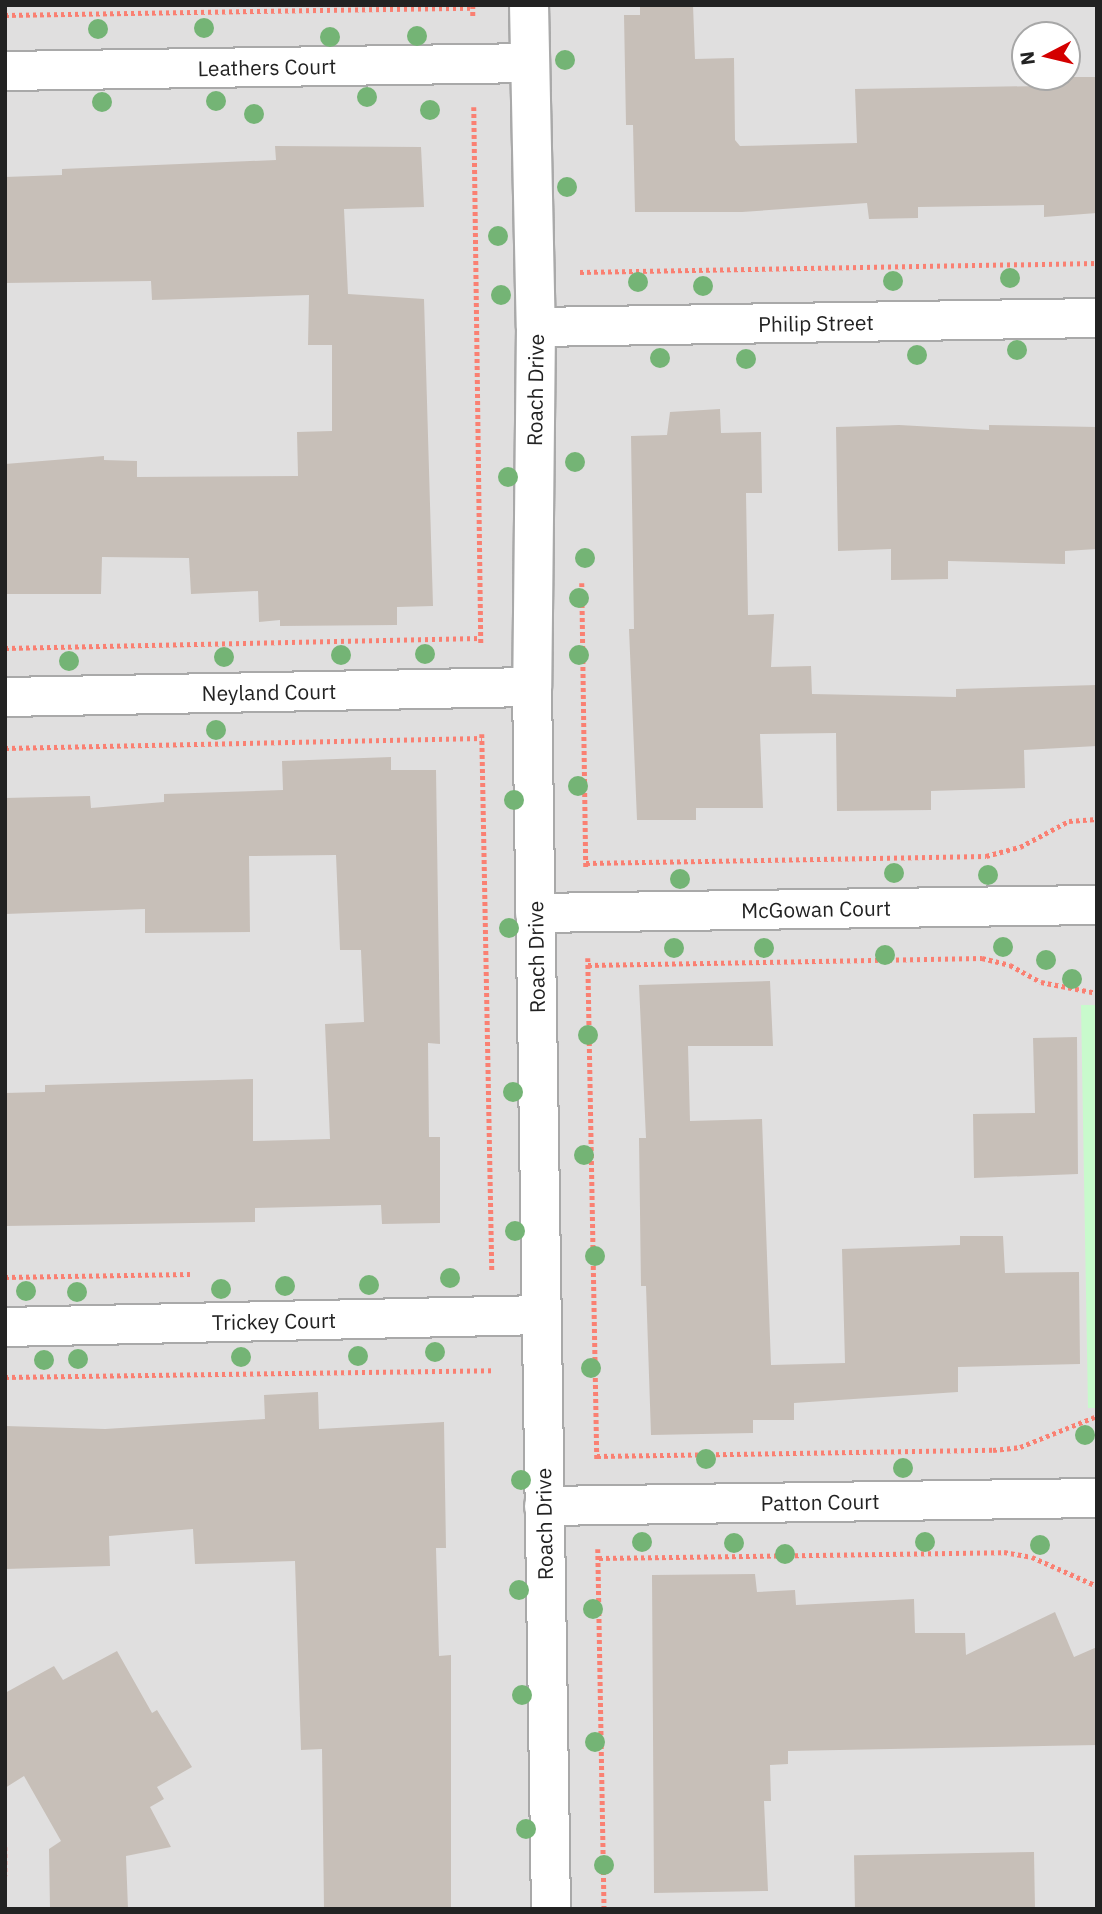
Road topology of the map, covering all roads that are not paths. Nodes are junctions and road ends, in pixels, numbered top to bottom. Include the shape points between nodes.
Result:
1 (528, 5) edge
2 (530, 62) junction
3 (5, 71) edge
4 (1097, 318) edge
5 (536, 327) junction
6 (532, 687) junction
7 (5, 696) edge
8 (1096, 905) edge
9 (535, 914) junction
10 (542, 1315) junction
11 (5, 1326) edge
12 (1097, 1498) edge
13 (544, 1506) junction
14 (551, 1909) edge

1 - 2 street, Roach Drive
2 - 3 street, Leathers Court
2 - 5 street, Roach Drive
4 - 5 street, Philip Street
5 - 6 street, Roach Drive
6 - 7 street, Neyland Court
6 - 9 street, Roach Drive
8 - 9 street, McGowan Court
9 - 10 street, Roach Drive
10 - 11 street, Trickey Court
10 - 13 street, Roach Drive
12 - 13 street, Patton Court
13 - 14 street, Roach Drive

